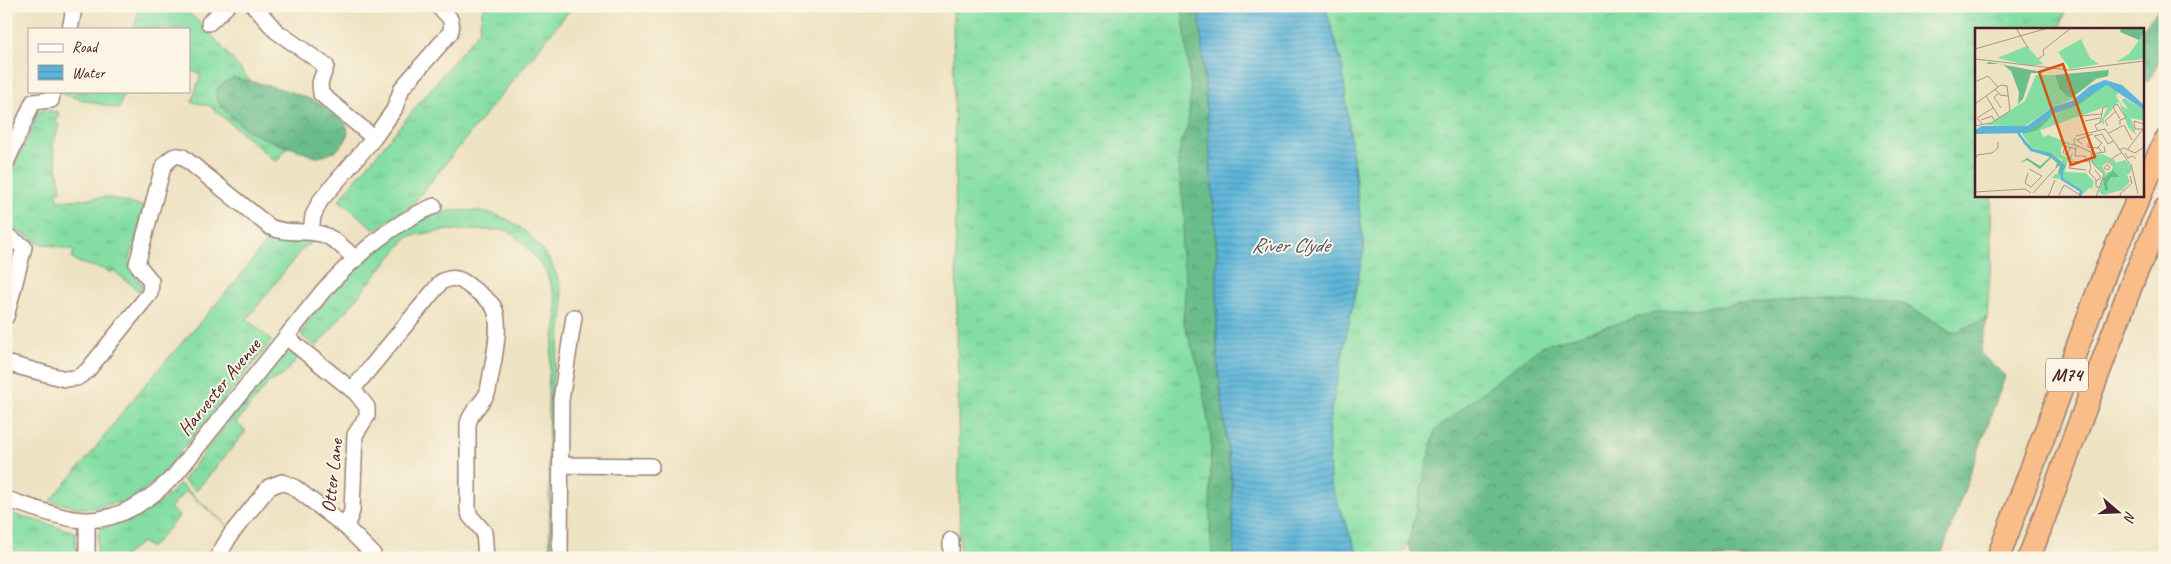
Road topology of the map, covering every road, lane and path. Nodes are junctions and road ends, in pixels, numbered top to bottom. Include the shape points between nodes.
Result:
1 (70, 6) edge
2 (228, 6) edge
3 (254, 6) edge
4 (437, 6) edge
5 (209, 22) dead end
6 (70, 28) edge
7 (53, 92) edge
8 (374, 138) junction
9 (2165, 141) edge
10 (6, 163) edge
11 (2144, 186) edge
12 (2140, 196) edge
13 (434, 206) dead end
14 (2165, 209) edge
15 (311, 232) junction
16 (6, 235) edge
17 (356, 259) junction
18 (6, 317) edge
19 (574, 317) dead end
20 (286, 337) junction
21 (6, 363) edge
22 (352, 390) junction
23 (561, 465) junction
24 (651, 466) dead end
25 (6, 499) edge
26 (87, 521) junction
27 (346, 527) junction
28 (951, 540) dead end
29 (87, 558) edge
30 (217, 558) edge
31 (373, 558) edge
32 (486, 558) edge
33 (560, 558) edge
34 (951, 558) edge
35 (1998, 558) edge
36 (2029, 558) edge

1 - 6 street via 73,14
2 - 5 street
3 - 8 street via 276,31 326,66 320,83 321,94
4 - 8 street via 451,19 450,33 402,88 394,110
7 - 10 street via 50,100 33,102
8 - 15 street via 320,201
9 - 11 highway
12 - 35 highway, M74 via 2108,265
13 - 17 street, Harvester Avenue via 395,226
14 - 36 highway, M74 via 2135,275
15 - 17 street via 331,238
15 - 21 street via 292,233 270,227 183,157 171,158 163,167 137,264 151,281 150,293 87,371 77,378
16 - 18 street via 24,247
17 - 20 street, Harvester Avenue via 322,291
19 - 23 street via 561,400
20 - 22 street, Otter Lane
20 - 26 street, Harvester Avenue via 162,489 137,507
22 - 27 street, Otter Lane via 366,405 368,413 355,436 352,511
22 - 32 street via 441,282 452,278 462,280 492,304 497,328 488,391 468,424 468,510 484,532
23 - 24 street
23 - 33 street
25 - 26 street, Harvester Avenue
26 - 29 street
27 - 30 street via 294,487 282,482 270,487 231,534
27 - 31 street, Otter Lane via 373,554
28 - 34 street

